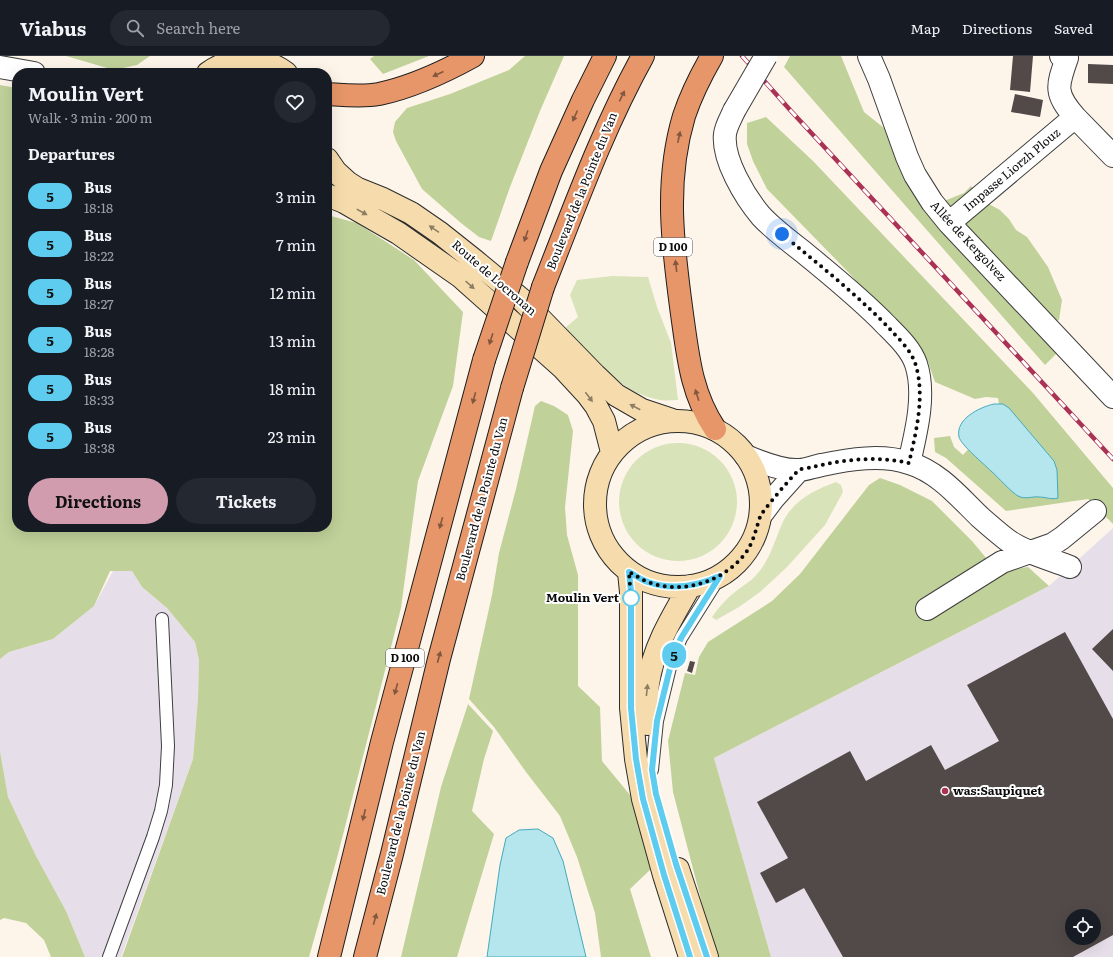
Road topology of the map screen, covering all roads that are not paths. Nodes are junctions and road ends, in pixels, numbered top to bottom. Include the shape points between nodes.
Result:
1 (473, 56) edge
2 (605, 56) edge
3 (643, 56) edge
4 (766, 56) edge
5 (869, 56) edge
6 (1061, 56) edge
7 (710, 60) edge
8 (220, 64) edge
9 (279, 65) edge
10 (0, 67) edge
11 (12, 69) edge
12 (332, 94) edge
13 (1075, 116) junction
14 (1113, 156) edge
15 (332, 166) edge
16 (332, 197) edge
17 (949, 223) junction
18 (1113, 397) edge
19 (672, 420) junction
20 (715, 429) junction
21 (612, 452) junction
22 (746, 456) junction
23 (909, 463) junction
24 (799, 470) junction
25 (1095, 511) dead end
26 (761, 515) junction
27 (1030, 551) junction
28 (1070, 567) dead end
29 (629, 572) junction
30 (720, 576) junction
31 (690, 586) junction
32 (927, 609) dead end
33 (162, 619) dead end
34 (652, 770) junction
35 (109, 957) edge
36 (329, 957) edge
37 (365, 957) edge
38 (690, 957) edge
39 (707, 957) edge

1 -> 12 highway via 425,79 379,94
2 -> 36 highway, D 100, bridge via 551,171 484,360 382,742
37 -> 3 highway, Boulevard de la Pointe du Van / D 100, bridge via 439,659 512,388 543,288 591,166
4 - 23 street, bridge via 734,111 725,134 727,155 751,204 770,225 858,297 893,332 913,358 918,372 920,395
5 - 17 street, Allée de Kergolvez via 906,157 932,202
6 - 13 street via 1067,58 1058,86 1059,94
20 -> 7 highway, D 100 via 705,415 689,366 674,254 671,208 675,156 684,117 694,90
8 - 9 main road via 243,59
10 - 11 street
13 - 14 street
13 - 17 street, Impasse Liorzh Plouz
19 -> 15 main road, Route de Locronan via 642,410 616,395 521,299 474,260 411,213 347,182
16 -> 21 main road, Route de Locronan via 398,233 461,277 563,368 596,406 604,421
17 - 18 street, Allée de Kergolvez
19 - 20 main road via 694,422
19 - 21 main road via 649,426 628,436
20 - 22 main road via 727,436
21 - 29 main road via 600,472 594,495 595,518 609,552
22 - 24 street via 765,464
22 - 26 main road via 756,475 761,495
23 - 24 street via 879,458 837,462
23 - 27 street via 944,482 995,530
24 - 26 street
25 - 27 street via 1062,538 1043,548
26 - 30 main road via 756,534 747,550
27 - 28 street
27 - 32 street via 1002,562
29 - 31 main road via 648,582 668,587
29 - 38 main road via 632,728 636,759 643,799
30 - 31 main road
30 - 34 lane via 681,638 672,660 657,721
34 -> 31 main road via 646,708 651,668 664,633
33 - 35 lane via 168,746 166,785 153,836
34 - 39 main road via 656,794 674,857

